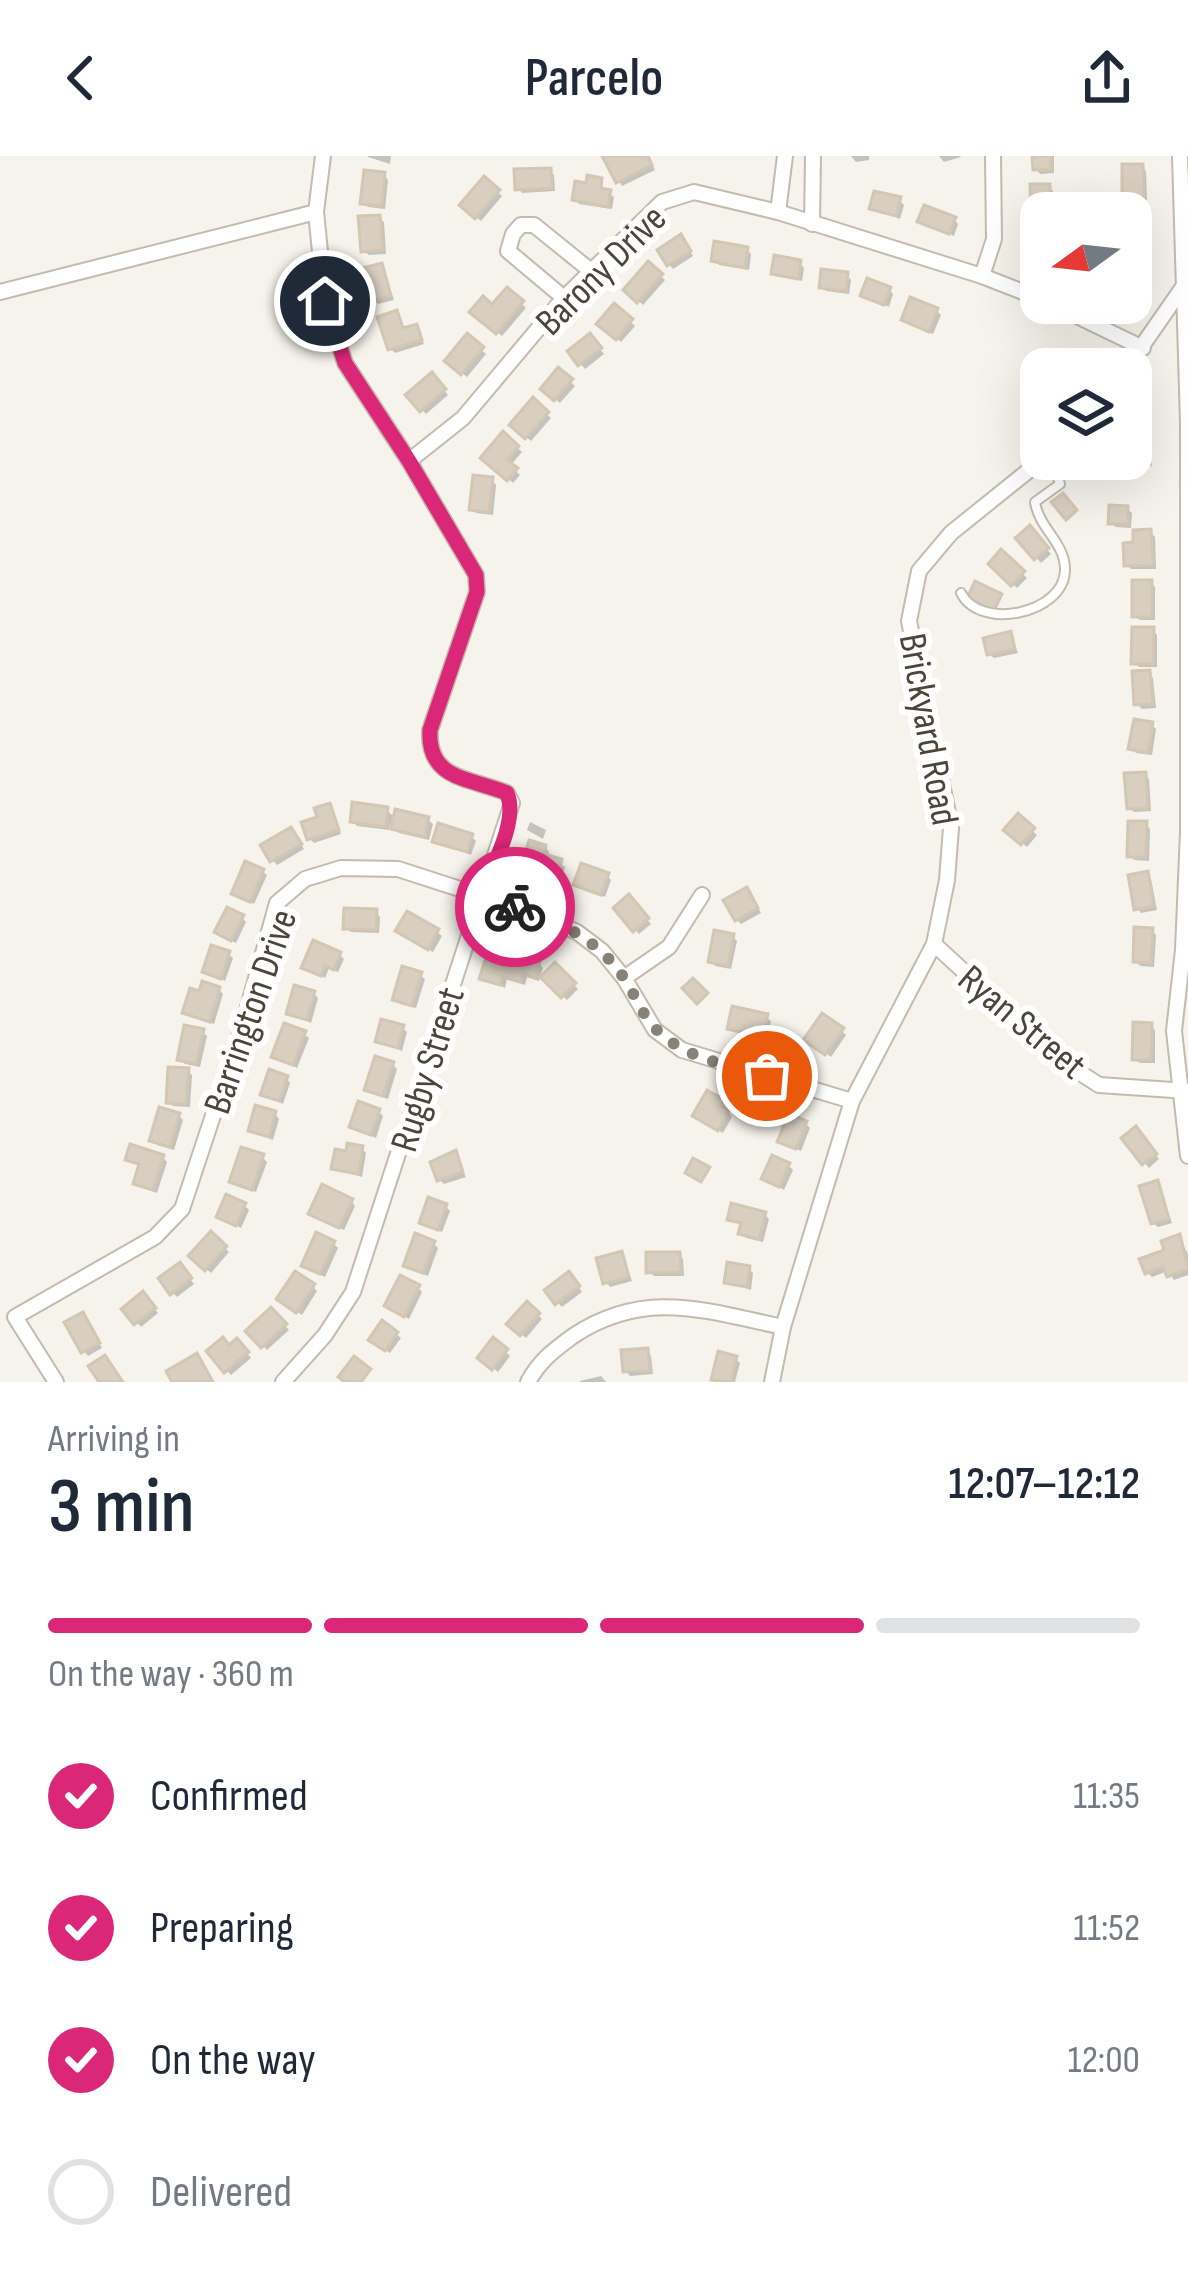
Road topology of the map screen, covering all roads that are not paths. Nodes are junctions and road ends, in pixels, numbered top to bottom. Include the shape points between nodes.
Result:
1 (323, 156) edge
2 (785, 156) edge
3 (812, 156) edge
4 (993, 156) edge
5 (1180, 156) edge
6 (316, 212) junction
7 (778, 212) junction
8 (812, 224) junction
9 (591, 271) junction
10 (982, 277) junction
11 (1183, 287) junction
12 (1020, 291) edge
13 (0, 292) edge
14 (564, 298) junction
15 (1093, 324) edge
16 (1143, 348) joint
17 (1188, 423) edge
18 (409, 461) junction
19 (1020, 480) edge
20 (1058, 480) edge
21 (962, 593) dead end
22 (1188, 832) edge
23 (702, 895) dead end
24 (480, 896) junction
25 (934, 944) junction
26 (624, 978) junction
27 (1184, 1091) edge
28 (852, 1101) junction
29 (1188, 1156) edge
30 (783, 1327) junction
31 (56, 1382) edge
32 (283, 1382) edge
33 (528, 1382) edge
34 (772, 1382) edge

1 - 6 street
2 - 7 street
3 - 8 street
4 - 10 street via 994,238
5 - 11 street
6 - 13 street
6 - 18 street via 325,301 345,363
7 - 8 street, Barony Drive
7 - 9 street, Barony Drive via 694,192 662,202
8 - 10 street, Barony Drive
9 - 14 street, Barony Drive
9 - 14 street via 533,225 521,225 508,251
10 - 12 street, Barony Drive
11 - 16 street
11 - 17 street
14 - 18 street, Barony Drive via 463,418
15 - 16 street
17 - 22 street
18 - 24 street, Rugby Street via 476,575 429,749 445,772 507,793 512,803
19 - 25 street, Brickyard Road via 951,533 919,571 909,621 951,828
20 - 21 lane via 1035,502 1063,550 1060,590 1047,602 998,614 979,613
22 - 27 street via 1174,1031
23 - 26 street via 669,947
24 - 26 street, Barrington Drive via 577,932
24 - 31 street, Barrington Drive via 398,869 341,868 304,879 278,903 182,1209 155,1237 15,1317
24 - 32 street, Rugby Street via 353,1292
25 - 27 street, Ryan Street via 1060,1060 1099,1085
25 - 28 street, Brickyard Road
26 - 28 street, Barrington Drive via 656,1030 682,1050
27 - 29 street
28 - 30 street, Brickyard Road
30 - 33 street via 689,1308 615,1312 540,1359
30 - 34 street, Brickyard Road

